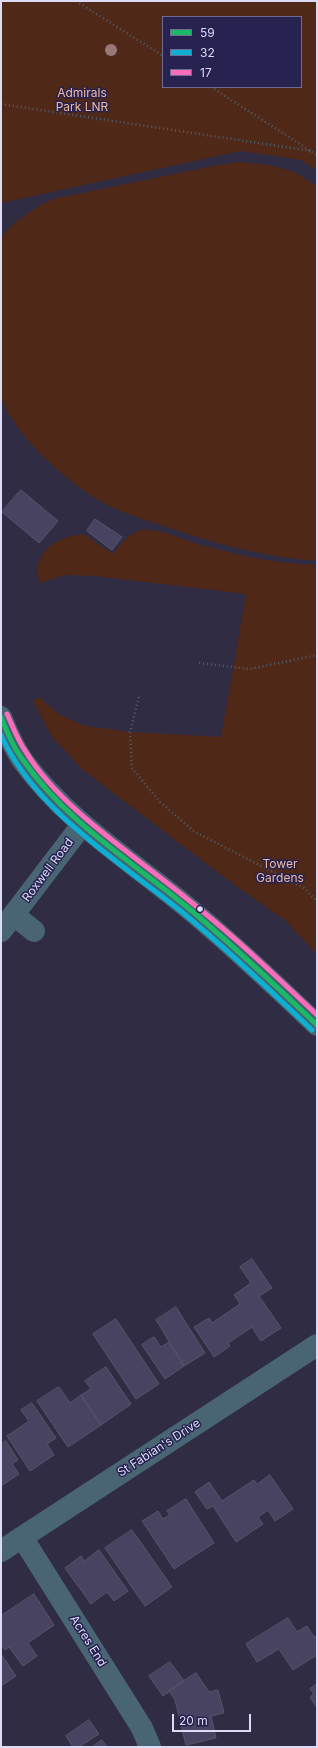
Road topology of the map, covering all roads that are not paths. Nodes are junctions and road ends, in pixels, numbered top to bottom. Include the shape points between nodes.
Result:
1 (1, 717) edge
2 (82, 825) junction
3 (8, 923) edge
4 (34, 931) dead end
5 (317, 1025) edge
6 (317, 1345) edge
7 (22, 1537) junction
8 (1, 1551) edge
9 (150, 1747) edge

1 - 2 main road via 22,759 52,797
2 - 3 street, Roxwell Road
2 - 5 main road via 188,907
3 - 4 street, Roxwell Road
6 - 7 street, St Fabian's Drive
7 - 8 street, St Fabian's Drive
7 - 9 street, Acres End via 142,1728

